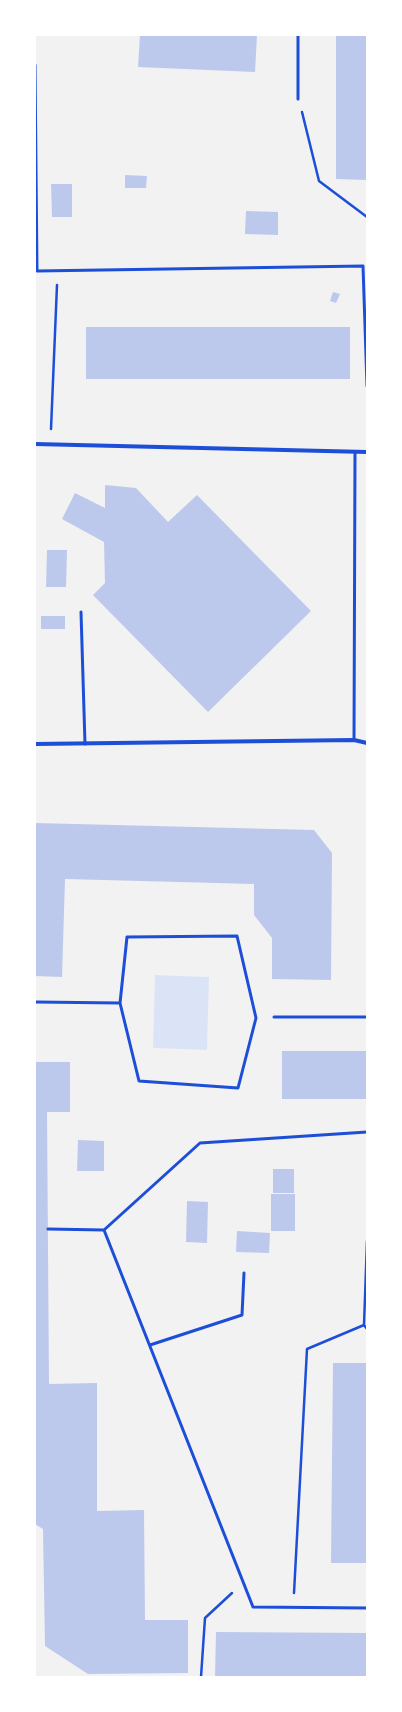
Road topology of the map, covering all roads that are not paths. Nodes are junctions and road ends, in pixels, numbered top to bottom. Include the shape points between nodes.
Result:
1 (298, 35) edge
2 (35, 65) edge
3 (298, 99) road end
4 (367, 386) edge
5 (35, 444) edge
6 (355, 452) junction
7 (367, 452) edge
8 (81, 612) dead end
9 (354, 740) junction
10 (367, 742) edge
11 (35, 744) edge
12 (85, 744) junction
13 (35, 1002) edge
14 (120, 1003) junction
15 (274, 1017) dead end
16 (367, 1017) edge
17 (367, 1132) edge
18 (48, 1229) dead end
19 (104, 1230) junction
20 (244, 1273) dead end
21 (150, 1345) junction
22 (367, 1608) edge

1 - 3 lane
2 - 4 lane via 37,271 363,266
5 - 6 street
6 - 7 street
6 - 9 lane
8 - 12 lane
9 - 10 street
9 - 12 street
11 - 12 street
13 - 14 lane
14 - 14 lane via 139,1081 238,1088 256,1018 237,936 128,937
15 - 16 lane
17 - 19 lane via 200,1143
18 - 19 lane
19 - 21 lane
20 - 21 lane via 242,1315
21 - 22 lane via 253,1607

